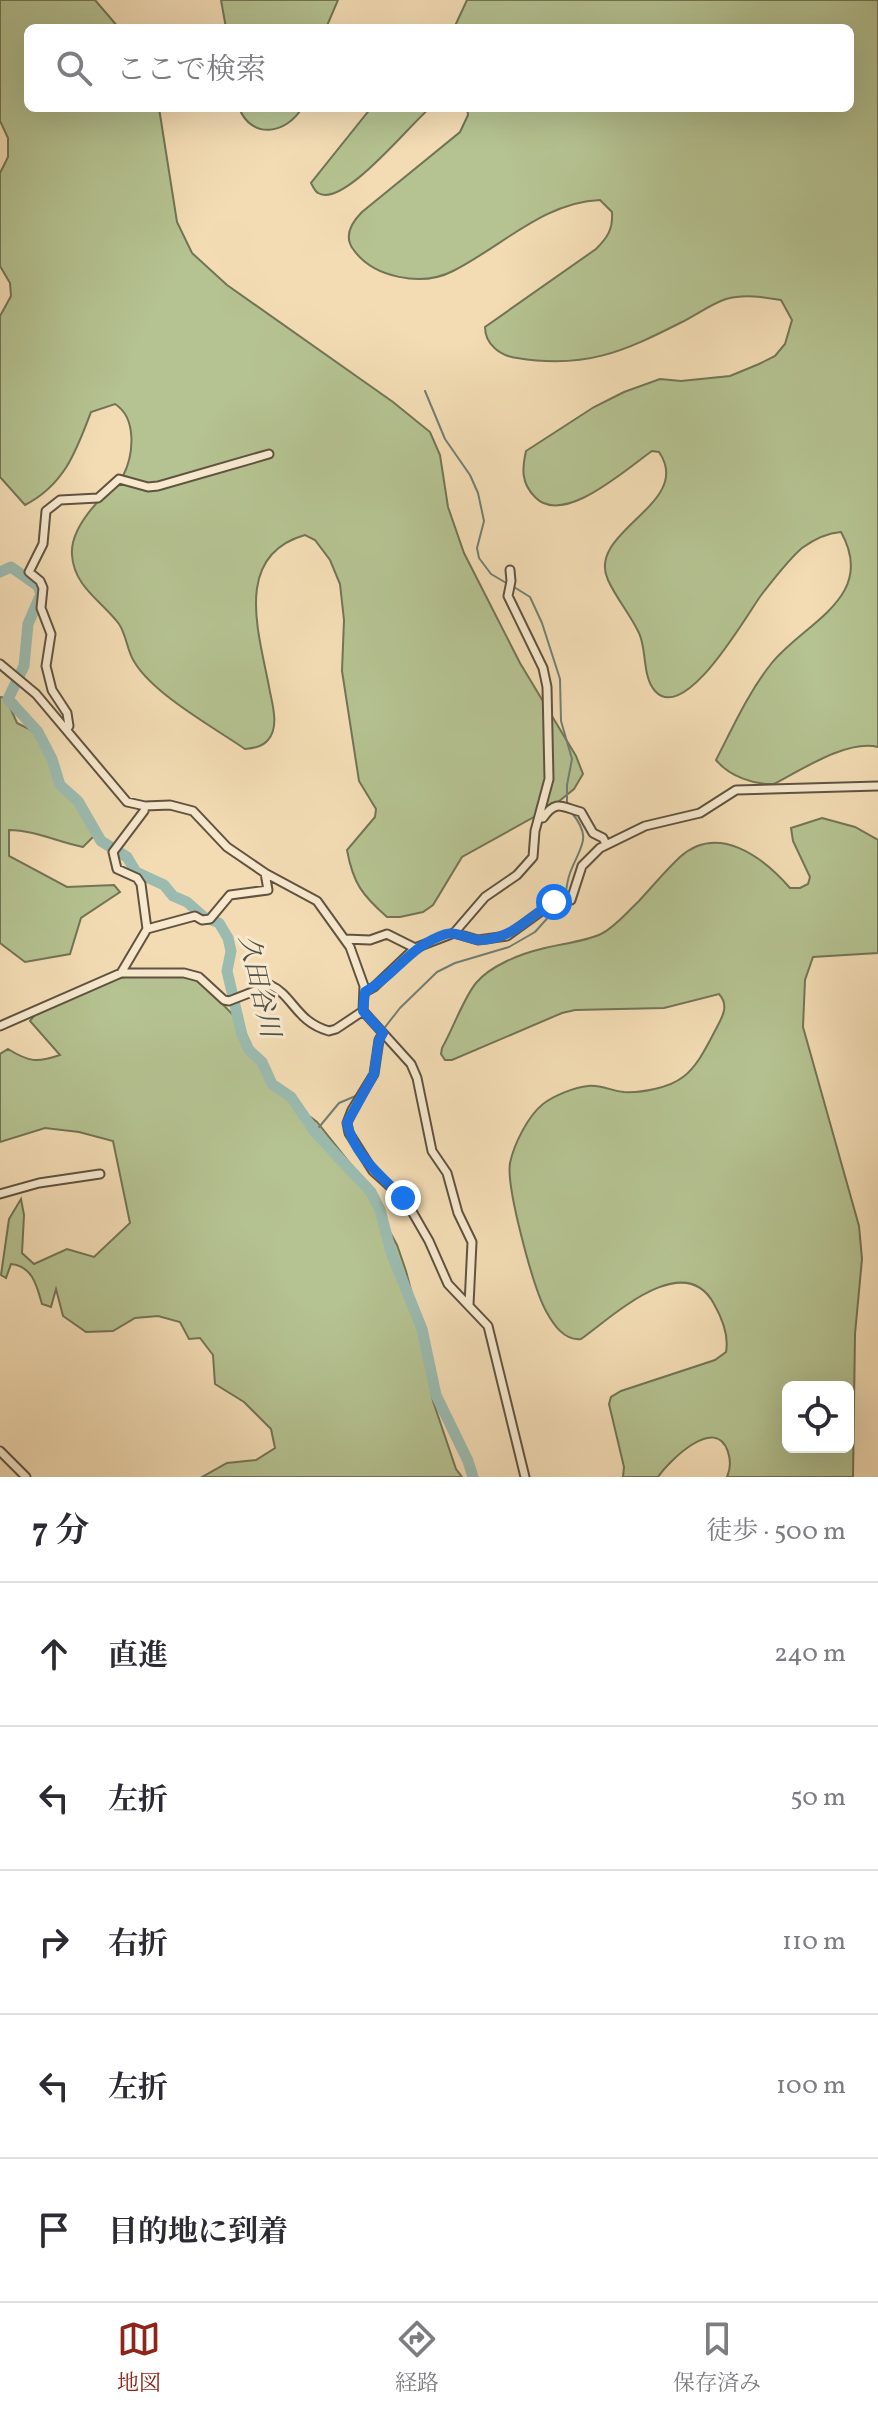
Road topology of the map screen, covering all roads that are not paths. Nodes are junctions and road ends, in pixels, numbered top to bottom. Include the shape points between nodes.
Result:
1 (269, 454) dead end
2 (510, 570) dead end
3 (0, 664) edge
4 (67, 729) junction
5 (878, 786) edge
6 (145, 806) junction
7 (539, 818) junction
8 (606, 844) junction
9 (265, 873) junction
10 (147, 929) junction
11 (454, 933) junction
12 (345, 939) junction
13 (415, 948) junction
14 (121, 973) junction
15 (365, 992) junction
16 (363, 1011) junction
17 (0, 1026) edge
18 (383, 1033) junction
19 (100, 1174) dead end
20 (0, 1194) edge
21 (469, 1305) junction
22 (0, 1451) edge
23 (26, 1477) edge
24 (525, 1477) edge

1 - 4 street via 158,486 119,479 98,498 60,500 46,511 43,544 29,572 43,588 41,608 51,634 46,666 52,690 67,713
2 - 7 street via 508,596 547,687 549,779
3 - 4 street
4 - 6 street via 127,802
5 - 8 street via 736,790 700,813 645,826
6 - 9 street via 193,811 227,847
6 - 10 street via 113,852 117,869 141,884
7 - 8 street via 557,805 576,810
7 - 11 street via 527,866 485,897
8 - 11 street via 587,859 571,900 554,902 507,936 478,940
9 - 10 street via 268,890 230,895 210,919 195,916
9 - 12 street via 317,901
10 - 14 street
11 - 13 street
12 - 13 street via 387,934
12 - 15 street
13 - 15 street
14 - 16 street via 184,973 199,977 229,1001 270,985 304,1019 329,1031
14 - 17 street
15 - 16 street
16 - 18 street
18 - 21 street via 411,1064 432,1151 447,1173 458,1213 470,1232
18 - 21 street via 374,1074 347,1123 349,1133 373,1171 406,1201 448,1284
19 - 20 street
21 - 24 street via 488,1326
22 - 23 street

